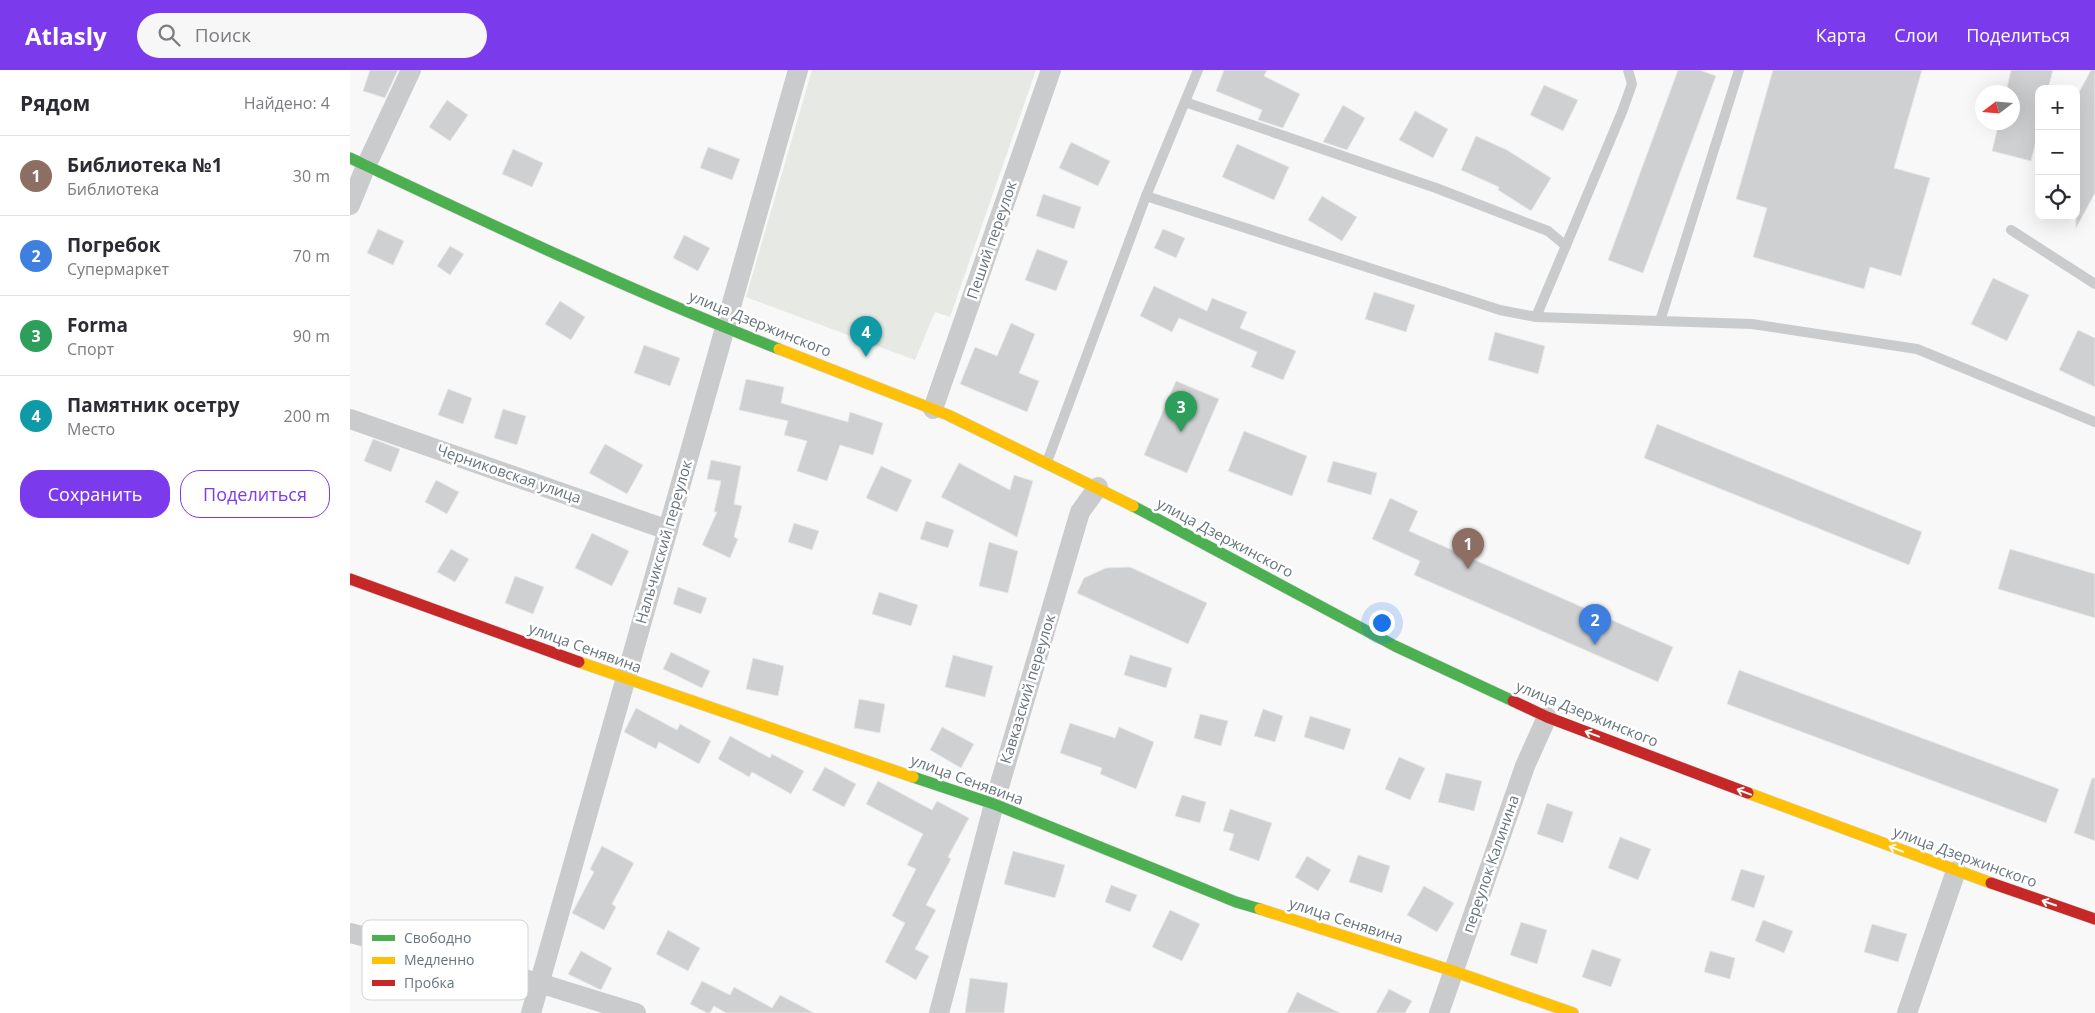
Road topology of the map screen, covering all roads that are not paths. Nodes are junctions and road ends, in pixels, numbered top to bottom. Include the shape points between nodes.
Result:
1 (411, 70) edge
2 (798, 70) edge
3 (1051, 70) edge
4 (1198, 70) edge
5 (1628, 70) edge
6 (1739, 70) edge
7 (1185, 102) junction
8 (358, 162) edge
9 (1146, 196) junction
10 (350, 206) edge
11 (2011, 230) dead end
12 (1566, 246) junction
13 (2095, 284) edge
14 (1536, 317) junction
15 (1660, 321) junction
16 (725, 326) junction
17 (933, 409) junction
18 (350, 419) edge
19 (2095, 422) edge
20 (1047, 463) junction
21 (1098, 487) junction
22 (668, 530) junction
23 (350, 579) edge
24 (626, 678) junction
25 (1547, 718) junction
26 (994, 804) junction
27 (1956, 871) junction
28 (2095, 920) edge
29 (1453, 971) junction
30 (528, 980) edge
31 (539, 983) junction
32 (531, 1013) edge
33 (636, 1013) edge
34 (939, 1013) edge
35 (1439, 1013) edge
36 (1573, 1013) edge
37 (1906, 1013) edge

1 - 8 street
2 - 16 street, Нальчикский переулок
3 - 17 street, Пеший переулок
4 - 7 lane
5 - 12 lane via 1632,84
6 - 15 lane
7 - 9 lane
7 - 12 lane via 1436,188 1548,231
8 - 10 street
8 - 16 main road, улица Дзержинского via 702,319
9 - 14 lane via 1500,310
9 - 20 lane
11 - 13 lane
12 - 14 lane
14 - 15 lane
15 - 19 lane via 1752,324 1917,349
16 - 17 main road, улица Дзержинского
16 - 22 street, Нальчикский переулок
17 - 20 main road, улица Дзержинского
18 - 22 street, Черниковская улица
20 - 21 main road, улица Дзержинского
21 - 25 main road, улица Дзержинского via 1395,646
21 - 26 street, Кавказский переулок via 1080,512
22 - 24 street, Нальчикский переулок
23 - 24 main road, улица Сенявина
24 - 26 main road, улица Сенявина
24 - 31 street, Нальчикский переулок
27 -> 25 main road, улица Дзержинского
25 - 29 street, переулок Калинина via 1525,766
26 - 29 main road, улица Сенявина via 1236,902
26 - 34 street, Кавказский переулок
28 -> 27 main road, улица Дзержинского
27 - 37 street
29 - 35 street, переулок Калинина
29 - 36 main road, улица Сенявина
30 - 31 street
31 - 32 street, Нальчикский переулок
31 - 33 street

